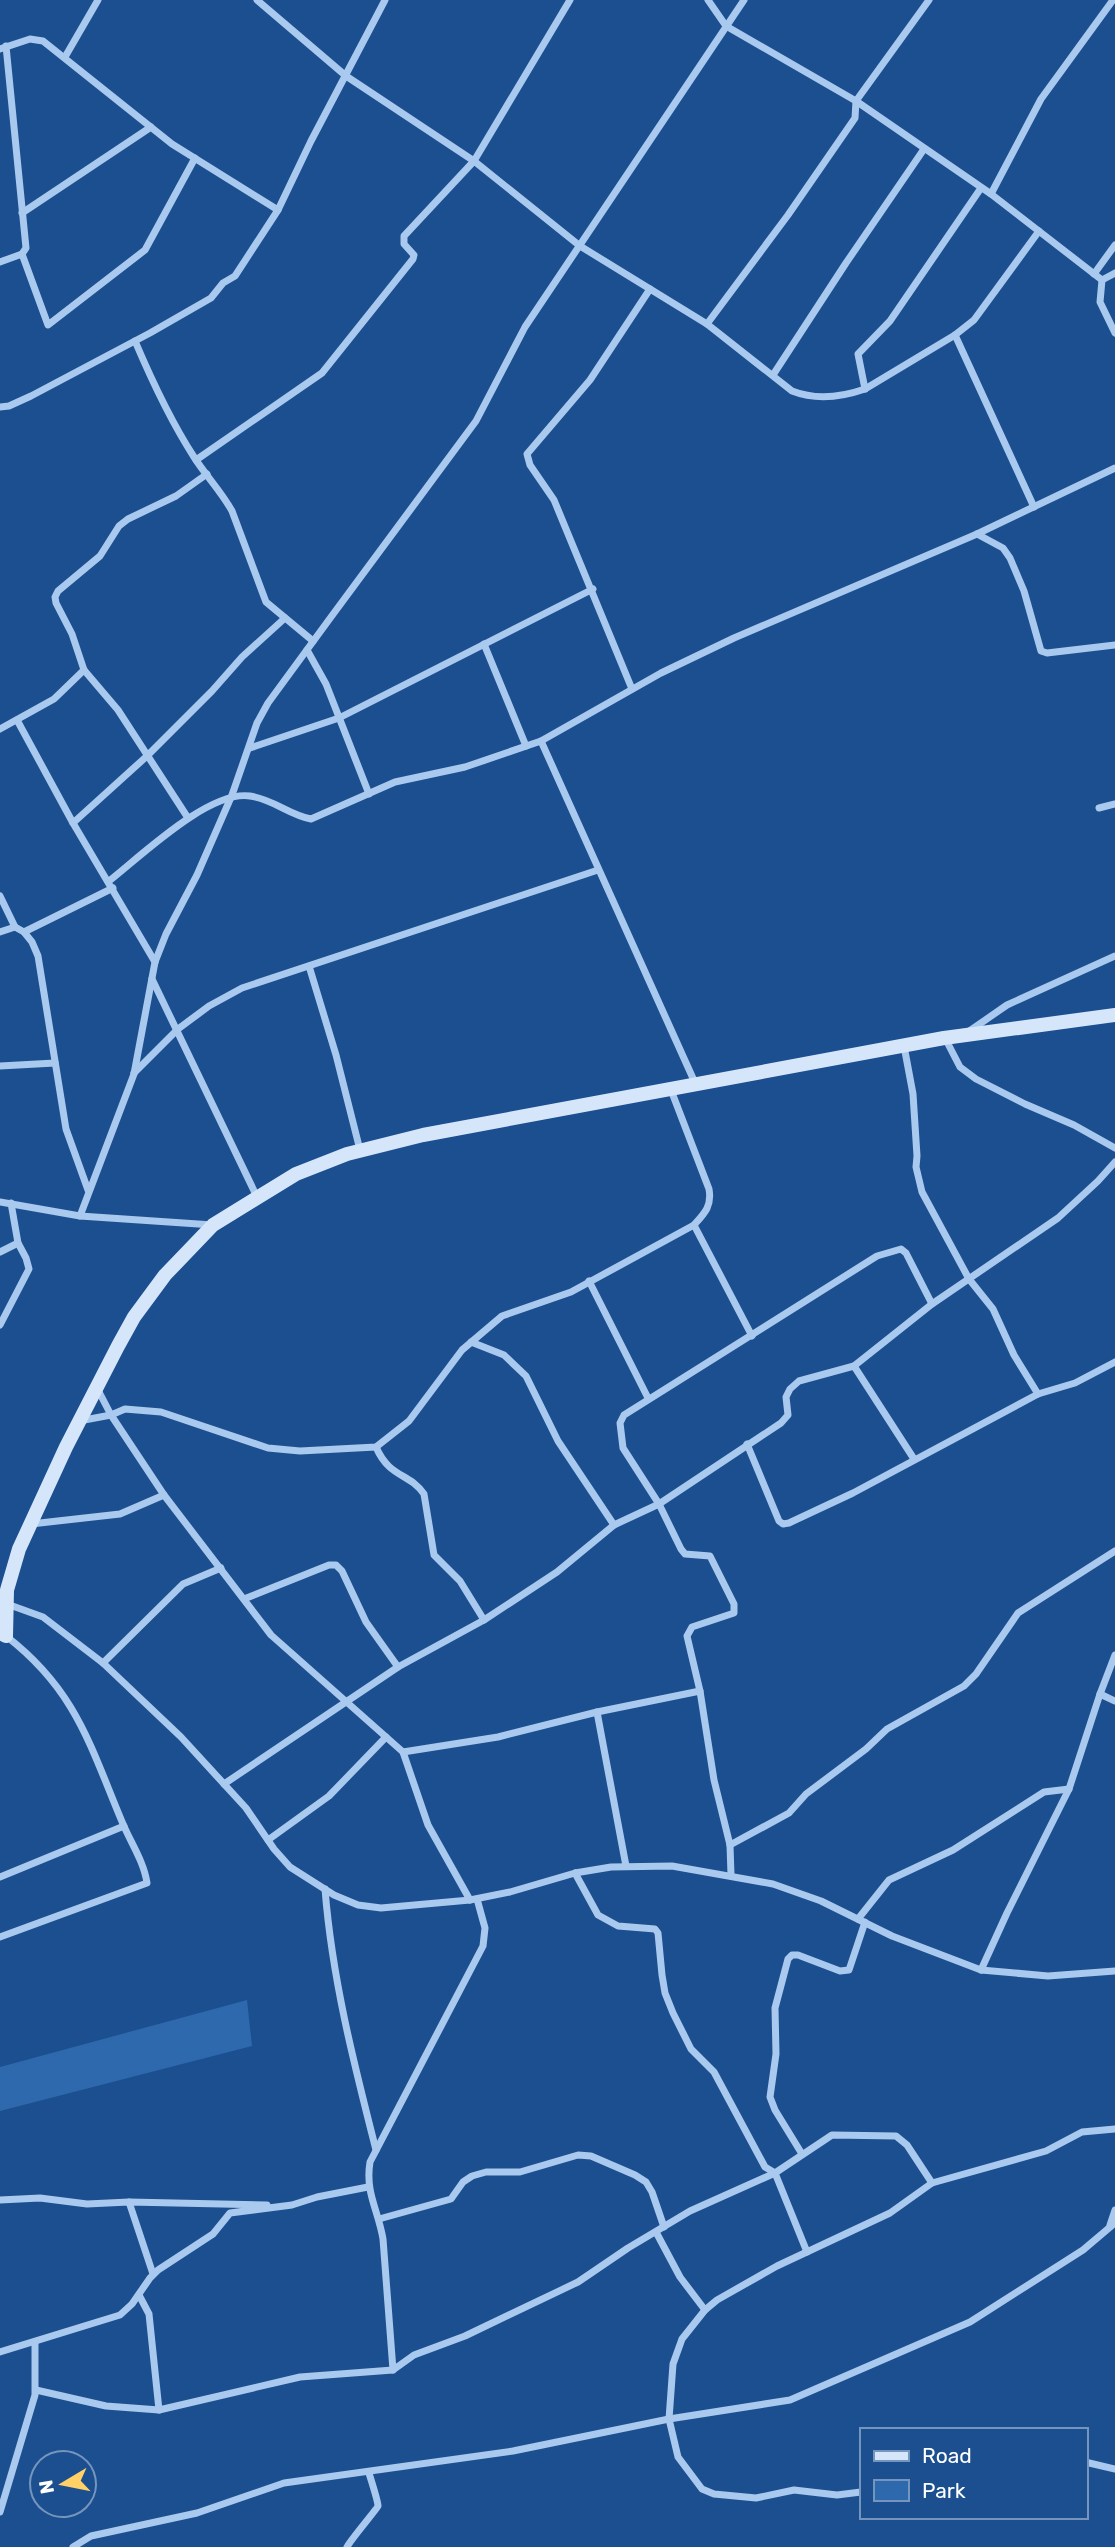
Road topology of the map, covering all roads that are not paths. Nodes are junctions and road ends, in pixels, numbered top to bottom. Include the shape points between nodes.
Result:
1 (98, 0) edge
2 (257, 0) edge
3 (385, 0) edge
4 (570, 0) edge
5 (708, 0) edge
6 (744, 0) edge
7 (929, 0) edge
8 (1113, 0) edge
9 (726, 26) junction
10 (3, 47) edge
11 (65, 57) junction
12 (346, 76) junction
13 (856, 101) junction
14 (151, 127) junction
15 (925, 149) junction
16 (195, 158) junction
17 (474, 161) junction
18 (981, 188) junction
19 (991, 194) junction
20 (278, 210) junction
21 (22, 213) junction
22 (1039, 232) junction
23 (1115, 245) edge
24 (580, 246) junction
25 (22, 254) junction
26 (0, 262) edge
27 (1115, 273) edge
28 (1094, 274) junction
29 (1102, 280) junction
30 (650, 289) junction
31 (707, 324) junction
32 (1115, 334) edge
33 (955, 335) junction
34 (135, 341) junction
35 (773, 375) junction
36 (865, 388) junction
37 (0, 407) edge
38 (196, 460) junction
39 (1115, 468) edge
40 (207, 474) junction
41 (1034, 507) junction
42 (977, 534) junction
43 (593, 589) junction
44 (285, 618) junction
45 (313, 641) junction
46 (484, 644) junction
47 (1115, 645) edge
48 (307, 650) junction
49 (84, 670) junction
50 (632, 689) junction
51 (339, 718) junction
52 (17, 720) junction
53 (0, 729) edge
54 (541, 741) junction
55 (526, 746) junction
56 (250, 748) junction
57 (146, 756) junction
58 (369, 794) junction
59 (232, 796) junction
60 (1115, 804) edge
61 (1099, 808) dead end
62 (188, 818) junction
63 (73, 822) junction
64 (598, 870) junction
65 (111, 885) junction
66 (0, 896) edge
67 (15, 926) junction
68 (0, 932) edge
69 (24, 932) junction
70 (1115, 956) edge
71 (155, 962) junction
72 (309, 966) junction
73 (152, 978) junction
74 (1115, 1015) edge
75 (178, 1029) junction
76 (964, 1035) junction
77 (944, 1038) junction
78 (903, 1045) junction
79 (55, 1063) junction
80 (0, 1066) edge
81 (134, 1074) junction
82 (697, 1086) junction
83 (671, 1090) junction
84 (1115, 1148) edge
85 (361, 1151) junction
86 (1115, 1162) edge
87 (89, 1191) junction
88 (257, 1197) junction
89 (0, 1202) edge
90 (11, 1203) junction
91 (80, 1216) junction
92 (213, 1225) junction
93 (694, 1225) junction
94 (18, 1243) junction
95 (0, 1252) edge
96 (969, 1279) junction
97 (589, 1281) junction
98 (932, 1304) junction
99 (0, 1325) edge
100 (752, 1336) junction
101 (471, 1342) junction
102 (1115, 1362) edge
103 (854, 1366) junction
104 (96, 1387) junction
105 (1038, 1394) junction
106 (648, 1398) junction
107 (111, 1415) junction
108 (79, 1421) junction
109 (747, 1444) junction
110 (376, 1447) junction
111 (914, 1459) junction
112 (164, 1495) junction
113 (659, 1504) junction
114 (31, 1524) junction
115 (614, 1525) junction
116 (1115, 1551) edge
117 (221, 1568) junction
118 (4, 1595) edge
119 (244, 1599) junction
120 (484, 1620) junction
121 (3, 1635) edge
122 (1115, 1655) edge
123 (103, 1662) junction
124 (398, 1667) junction
125 (700, 1691) junction
126 (1100, 1694) junction
127 (346, 1701) junction
128 (1115, 1701) edge
129 (597, 1712) junction
130 (386, 1737) junction
131 (403, 1752) junction
132 (224, 1784) junction
133 (1069, 1789) junction
134 (124, 1826) junction
135 (268, 1840) junction
136 (730, 1845) junction
137 (626, 1867) junction
138 (575, 1873) junction
139 (731, 1875) junction
140 (0, 1877) edge
141 (325, 1889) junction
142 (474, 1899) junction
143 (861, 1921) junction
144 (0, 1937) edge
145 (981, 1970) junction
146 (1115, 1971) edge
147 (1115, 2129) edge
148 (376, 2151) junction
149 (802, 2154) junction
150 (775, 2173) junction
151 (932, 2183) junction
152 (368, 2187) junction
153 (0, 2200) edge
154 (129, 2202) junction
155 (292, 2205) junction
156 (1115, 2210) edge
157 (379, 2219) junction
158 (1112, 2224) edge
159 (664, 2227) junction
160 (656, 2232) junction
161 (807, 2252) junction
162 (153, 2274) junction
163 (139, 2294) junction
164 (705, 2310) junction
165 (35, 2343) junction
166 (0, 2352) edge
167 (393, 2370) junction
168 (36, 2390) junction
169 (159, 2410) junction
170 (669, 2419) junction
171 (1087, 2462) edge
172 (1115, 2469) edge
173 (369, 2473) junction
174 (860, 2493) edge
175 (0, 2512) edge
176 (86, 2543) edge
177 (73, 2547) edge
178 (346, 2547) edge

1 - 11 street
2 - 12 street
3 - 12 street
4 - 17 street
5 - 9 street
6 - 9 street
7 - 13 street
8 - 19 street via 1041,99
9 - 13 street
9 - 24 street
10 - 11 street via 30,39 43,41
10 - 21 street
11 - 14 street
12 - 17 street
12 - 20 street
13 - 15 street
13 - 31 street via 855,118
14 - 16 street
14 - 21 street
15 - 18 street
15 - 35 street
16 - 20 street
16 - 25 street via 145,250 48,325
17 - 24 street
17 - 38 street via 404,236 413,259 330,366
18 - 19 street
18 - 36 street via 890,321 858,354
19 - 22 street
20 - 34 street via 236,276 211,298
21 - 25 street via 26,248
22 - 28 street
22 - 33 street via 981,312
23 - 28 street
24 - 30 street
24 - 45 street via 525,327 476,421
25 - 26 street
27 - 29 street
28 - 29 street
29 - 32 street via 1100,302
30 - 31 street
30 - 43 street via 590,380 527,454 554,500
31 - 35 street
33 - 36 street
33 - 41 street
34 - 37 street via 31,396
34 - 38 street via 156,392
35 - 36 street via 802,395 830,396
38 - 40 street
39 - 41 street
40 - 44 street via 232,511 266,603
40 - 49 street via 119,526 100,556 58,591 56,603
41 - 42 street
42 - 47 street via 1003,548 1010,558 1041,651
42 - 50 street via 734,638
43 - 46 street
43 - 50 street
44 - 45 street
44 - 57 street
45 - 48 street
46 - 51 street
46 - 55 street
48 - 51 street
48 - 56 street via 268,703
49 - 52 street via 54,699
49 - 57 street via 118,710
50 - 54 street
51 - 56 street
51 - 58 street
52 - 53 street
52 - 63 street
54 - 55 street
54 - 64 street
55 - 58 street via 465,767 395,782
56 - 59 street
57 - 62 street
57 - 63 street
58 - 59 street via 311,818 270,801
59 - 62 street
59 - 71 street
60 - 61 street
62 - 65 street
63 - 65 street
64 - 72 street
64 - 82 street
65 - 69 street
65 - 71 street
66 - 67 street
67 - 68 street
67 - 69 street
69 - 79 street via 38,956
70 - 76 street via 1007,1005
71 - 73 street
72 - 75 street via 242,988
72 - 85 street
73 - 75 street
73 - 81 street
74 - 76 street
75 - 81 street
75 - 88 street
76 - 77 street
77 - 78 street
77 - 84 street via 960,1067 976,1079
78 - 82 street
78 - 96 street via 914,1109 917,1178
79 - 80 street
79 - 87 street via 66,1129
81 - 87 street
82 - 83 street
83 - 85 street
83 - 93 street via 711,1200
85 - 88 street via 296,1174
86 - 96 street via 1058,1218
87 - 91 street
88 - 92 street
89 - 90 street
90 - 91 street
90 - 94 street
91 - 92 street
92 - 104 street via 148,1297
93 - 97 street
93 - 100 street
94 - 95 street
94 - 99 street via 29,1269
96 - 98 street
96 - 105 street via 993,1309
97 - 101 street via 502,1316
97 - 106 street
98 - 100 street via 906,1253 893,1251 797,1304
98 - 103 street
100 - 106 street
101 - 110 street via 409,1422
101 - 115 street via 504,1355 526,1376 558,1441
102 - 105 street via 1075,1383
103 - 109 street via 799,1381 786,1397 785,1419
103 - 111 street
104 - 107 street
104 - 108 street
105 - 111 street
106 - 113 street via 624,1415 621,1438
107 - 108 street
107 - 110 street via 125,1409 161,1412 268,1448
107 - 112 street
108 - 114 street
109 - 111 street via 783,1524
109 - 113 street
110 - 120 street via 388,1468 424,1494 434,1555 460,1581
112 - 114 street via 120,1514
112 - 117 street
113 - 115 street
113 - 125 street via 684,1554 710,1556 734,1604 734,1613 688,1631
114 - 118 street
115 - 120 street via 557,1572
116 - 136 street via 1018,1613 964,1686 887,1729 789,1813
117 - 119 street
117 - 123 street via 183,1584
118 - 121 street
118 - 123 street via 43,1617
119 - 124 street via 336,1564 366,1622
119 - 127 street via 283,1647
120 - 124 street
121 - 134 street via 64,1694 79,1718
122 - 126 street
123 - 132 street
124 - 127 street
125 - 129 street
125 - 136 street
126 - 128 street
126 - 133 street
127 - 130 street
127 - 132 street
129 - 131 street via 498,1737
129 - 137 street
130 - 131 street
130 - 135 street via 329,1796
131 - 142 street via 428,1825
132 - 135 street
133 - 143 street via 1044,1792 953,1850 889,1880
133 - 145 street
134 - 140 street
134 - 144 street via 148,1883
135 - 141 street via 290,1867
136 - 139 street
137 - 138 street
137 - 139 street via 672,1866
138 - 142 street
138 - 150 street via 598,1915 618,1926 658,1933 665,1993 685,2037 714,2072 765,2167
139 - 143 street via 773,1884
141 - 142 street via 358,1905 381,1908
141 - 148 street via 346,2034
142 - 148 street via 485,1928 484,1946
143 - 145 street
143 - 149 street via 849,1970 792,1955 775,2008 776,2054 770,2097
145 - 146 street via 1048,1976
147 - 151 street via 1082,2132 1046,2151
148 - 152 street
149 - 150 street
149 - 151 street via 832,2135 896,2136
150 - 159 street via 704,2203
150 - 161 street
151 - 161 street via 890,2213
152 - 155 street
152 - 157 street
153 - 154 street
154 - 155 street
154 - 162 street
155 - 162 street via 230,2213 213,2234
156 - 158 street
157 - 159 street via 451,2199 472,2176 520,2172 578,2155 591,2156 646,2182
157 - 167 street
158 - 170 street via 1083,2250 970,2322 790,2400
159 - 160 street
160 - 164 street via 680,2277
160 - 167 street via 578,2283 414,2355
161 - 164 street
162 - 163 street
163 - 165 street via 120,2315
163 - 169 street via 149,2314
164 - 170 street via 676,2352
165 - 166 street
165 - 168 street
167 - 169 street via 300,2376
168 - 169 street via 106,2406
168 - 175 street
170 - 173 street via 513,2451
170 - 174 street via 678,2457 702,2489 714,2494 756,2498 794,2490
171 - 172 street
173 - 176 street via 284,2483 197,2513 91,2536
173 - 178 street via 378,2505
176 - 177 street

